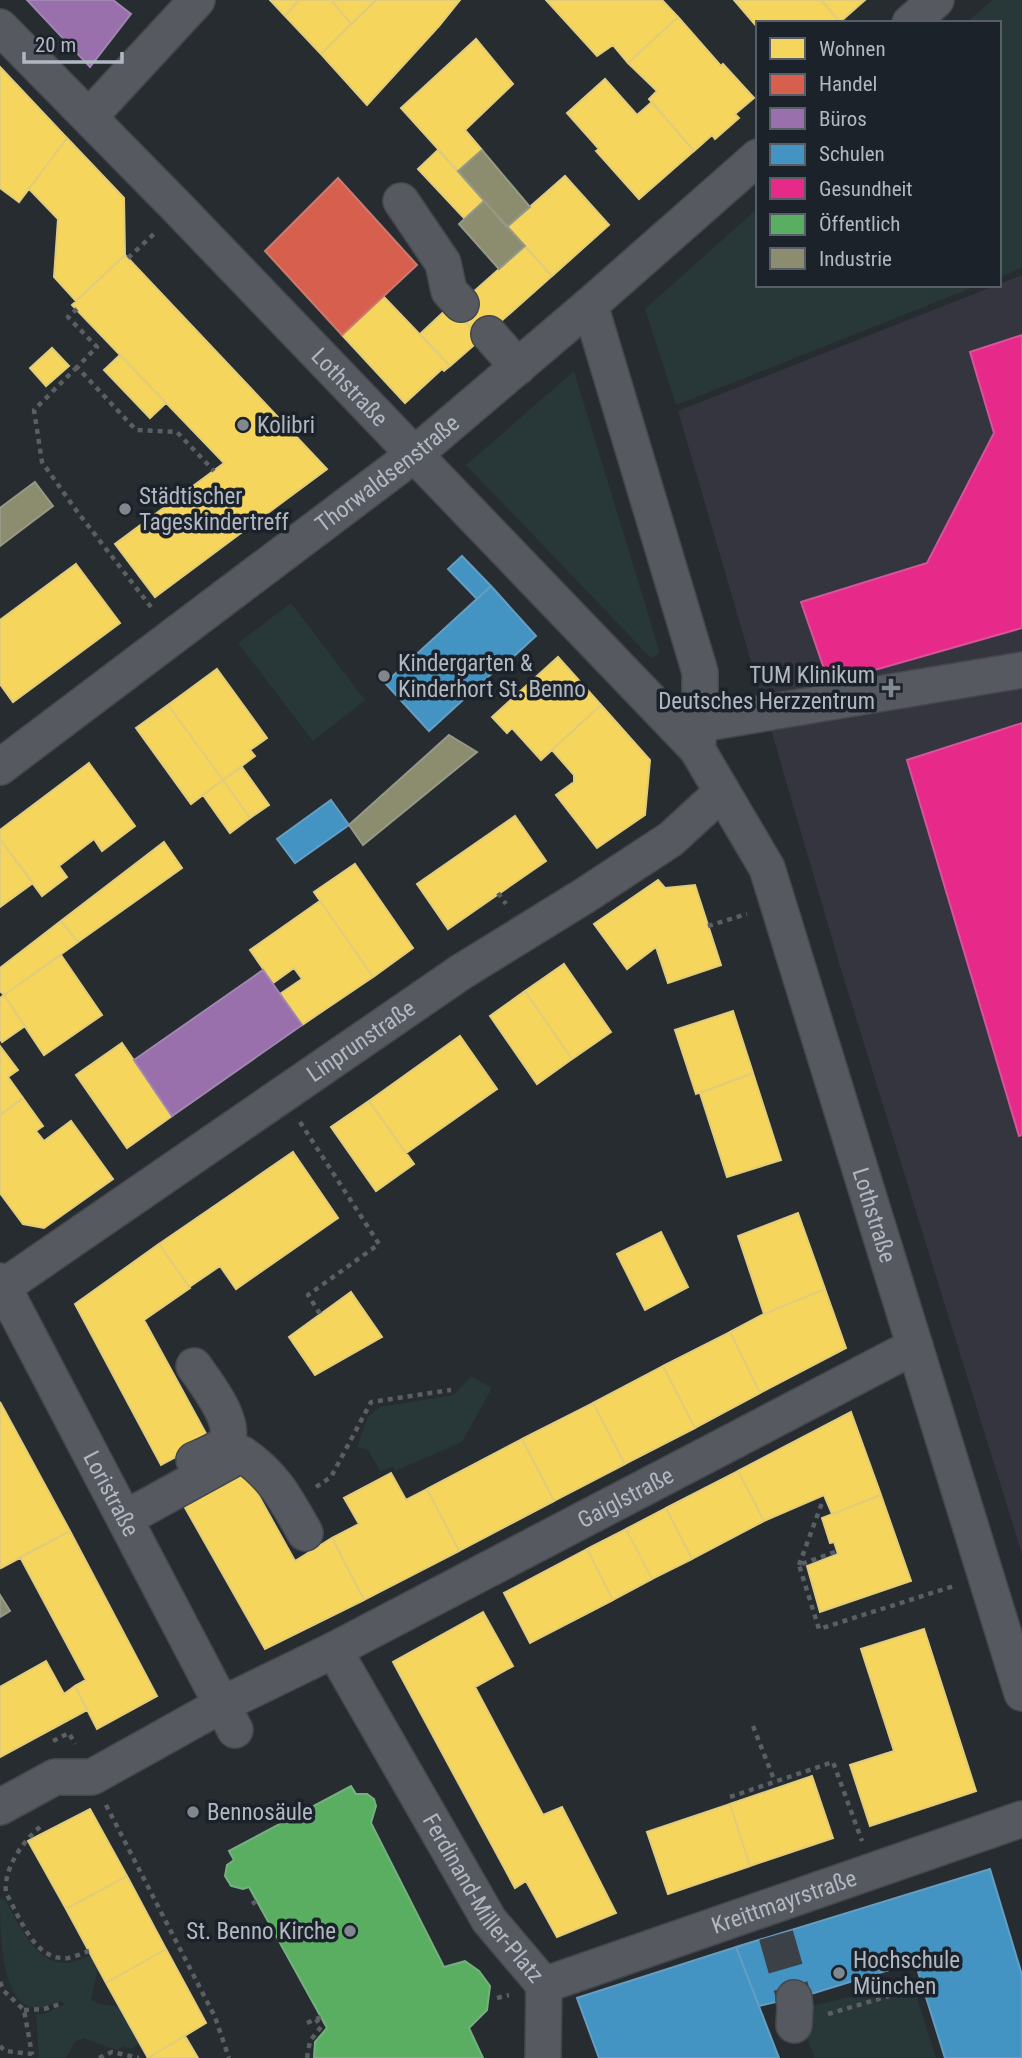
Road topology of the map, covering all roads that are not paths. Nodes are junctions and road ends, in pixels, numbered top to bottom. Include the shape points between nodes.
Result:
1 (197, 0) edge
2 (936, 0) edge
3 (912, 21) edge
4 (0, 27) edge
5 (89, 117) junction
6 (756, 159) edge
7 (401, 201) dead end
8 (461, 304) dead end
9 (590, 305) junction
10 (489, 334) dead end
11 (518, 367) junction
12 (415, 454) junction
13 (1022, 670) edge
14 (699, 736) junction
15 (0, 767) edge
16 (722, 792) junction
17 (1, 1285) edge
18 (915, 1346) junction
19 (194, 1366) dead end
20 (122, 1510) junction
21 (297, 1519) road end
22 (334, 1650) junction
23 (1022, 1693) edge
24 (229, 1717) junction
25 (0, 1807) edge
26 (1022, 1819) edge
27 (544, 1985) junction
28 (543, 2058) edge

1 - 5 street
2 - 3 street
4 - 5 street, Lothstraße
5 - 12 street, Lothstraße
6 - 9 street, Thorwaldsenstraße
7 - 8 street via 443,263 449,291
9 - 11 street, Thorwaldsenstraße
9 - 14 street via 700,671
10 - 11 street
11 - 12 street, Thorwaldsenstraße
12 - 14 street, Lothstraße
12 - 15 street, Thorwaldsenstraße
13 - 14 street
14 - 16 street, Lothstraße
16 - 17 street, Linprunstraße via 671,839 461,972
16 - 18 street, Lothstraße via 767,868
17 - 20 street, Loristraße
18 - 22 street, Gaiglstraße
18 - 23 street, Lothstraße
19 - 20 street via 226,1416 229,1433 224,1444
20 - 21 street via 243,1454 275,1482
20 - 24 street, Loristraße
22 - 24 street
22 - 27 street, Ferdinand-Miller-Platz via 381,1751 489,1920
24 - 25 street via 98,1789 55,1777
26 - 27 street, Kreittmayrstraße via 873,1871 772,1921
27 - 28 street, Ferdinand-Miller-Platz

